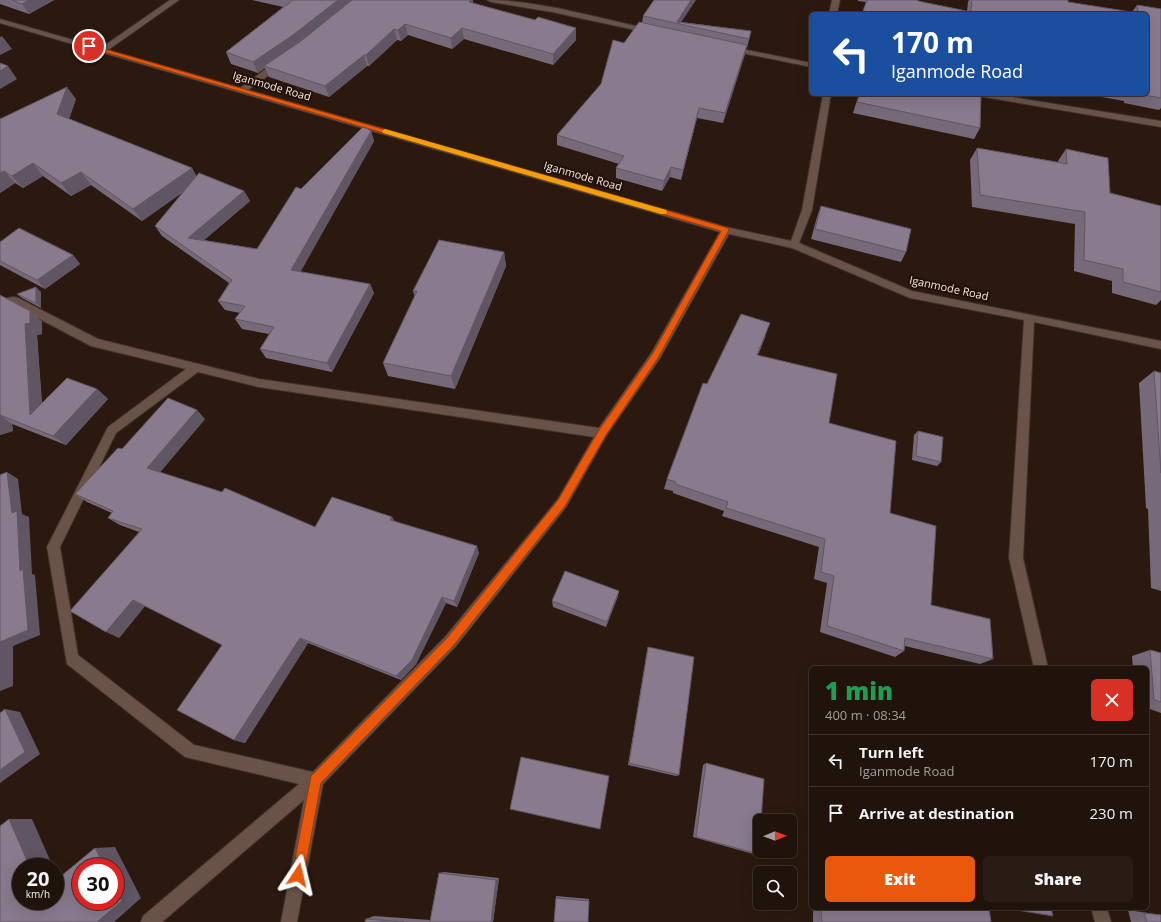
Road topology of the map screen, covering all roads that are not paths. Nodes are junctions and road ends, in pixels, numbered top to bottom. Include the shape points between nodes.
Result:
1 (175, 0) edge
2 (492, 0) edge
3 (836, 0) edge
4 (833, 12) edge
5 (0, 20) edge
6 (656, 33) edge
7 (726, 47) edge
8 (103, 50) junction
9 (288, 58) edge
10 (809, 65) edge
11 (242, 90) junction
12 (826, 96) edge
13 (990, 96) edge
14 (1161, 124) edge
15 (726, 230) junction
16 (794, 245) junction
17 (0, 303) edge
18 (1029, 316) junction
19 (1161, 345) edge
20 (196, 368) junction
21 (602, 433) junction
22 (1041, 666) edge
23 (316, 780) junction
24 (1100, 910) edge
25 (149, 922) edge
26 (289, 922) edge
27 (1103, 922) edge

1 - 8 street
2 - 6 street via 552,10
3 - 4 street
5 - 8 street, Iganmode Road
7 - 10 street
8 - 11 street, Iganmode Road
9 - 11 street
11 - 15 street, Iganmode Road
12 - 16 street via 807,210
13 - 14 street
15 - 16 street, Iganmode Road
15 - 21 street via 656,355
16 - 18 street, Iganmode Road via 910,294
17 - 20 street via 14,301 95,343
18 - 19 street, Iganmode Road
18 - 22 street via 1016,558
20 - 21 street via 259,383
20 - 23 street via 112,430 53,547 72,659 190,752
21 - 23 street via 562,503 451,641
23 - 25 street
23 - 26 street
24 - 27 street

